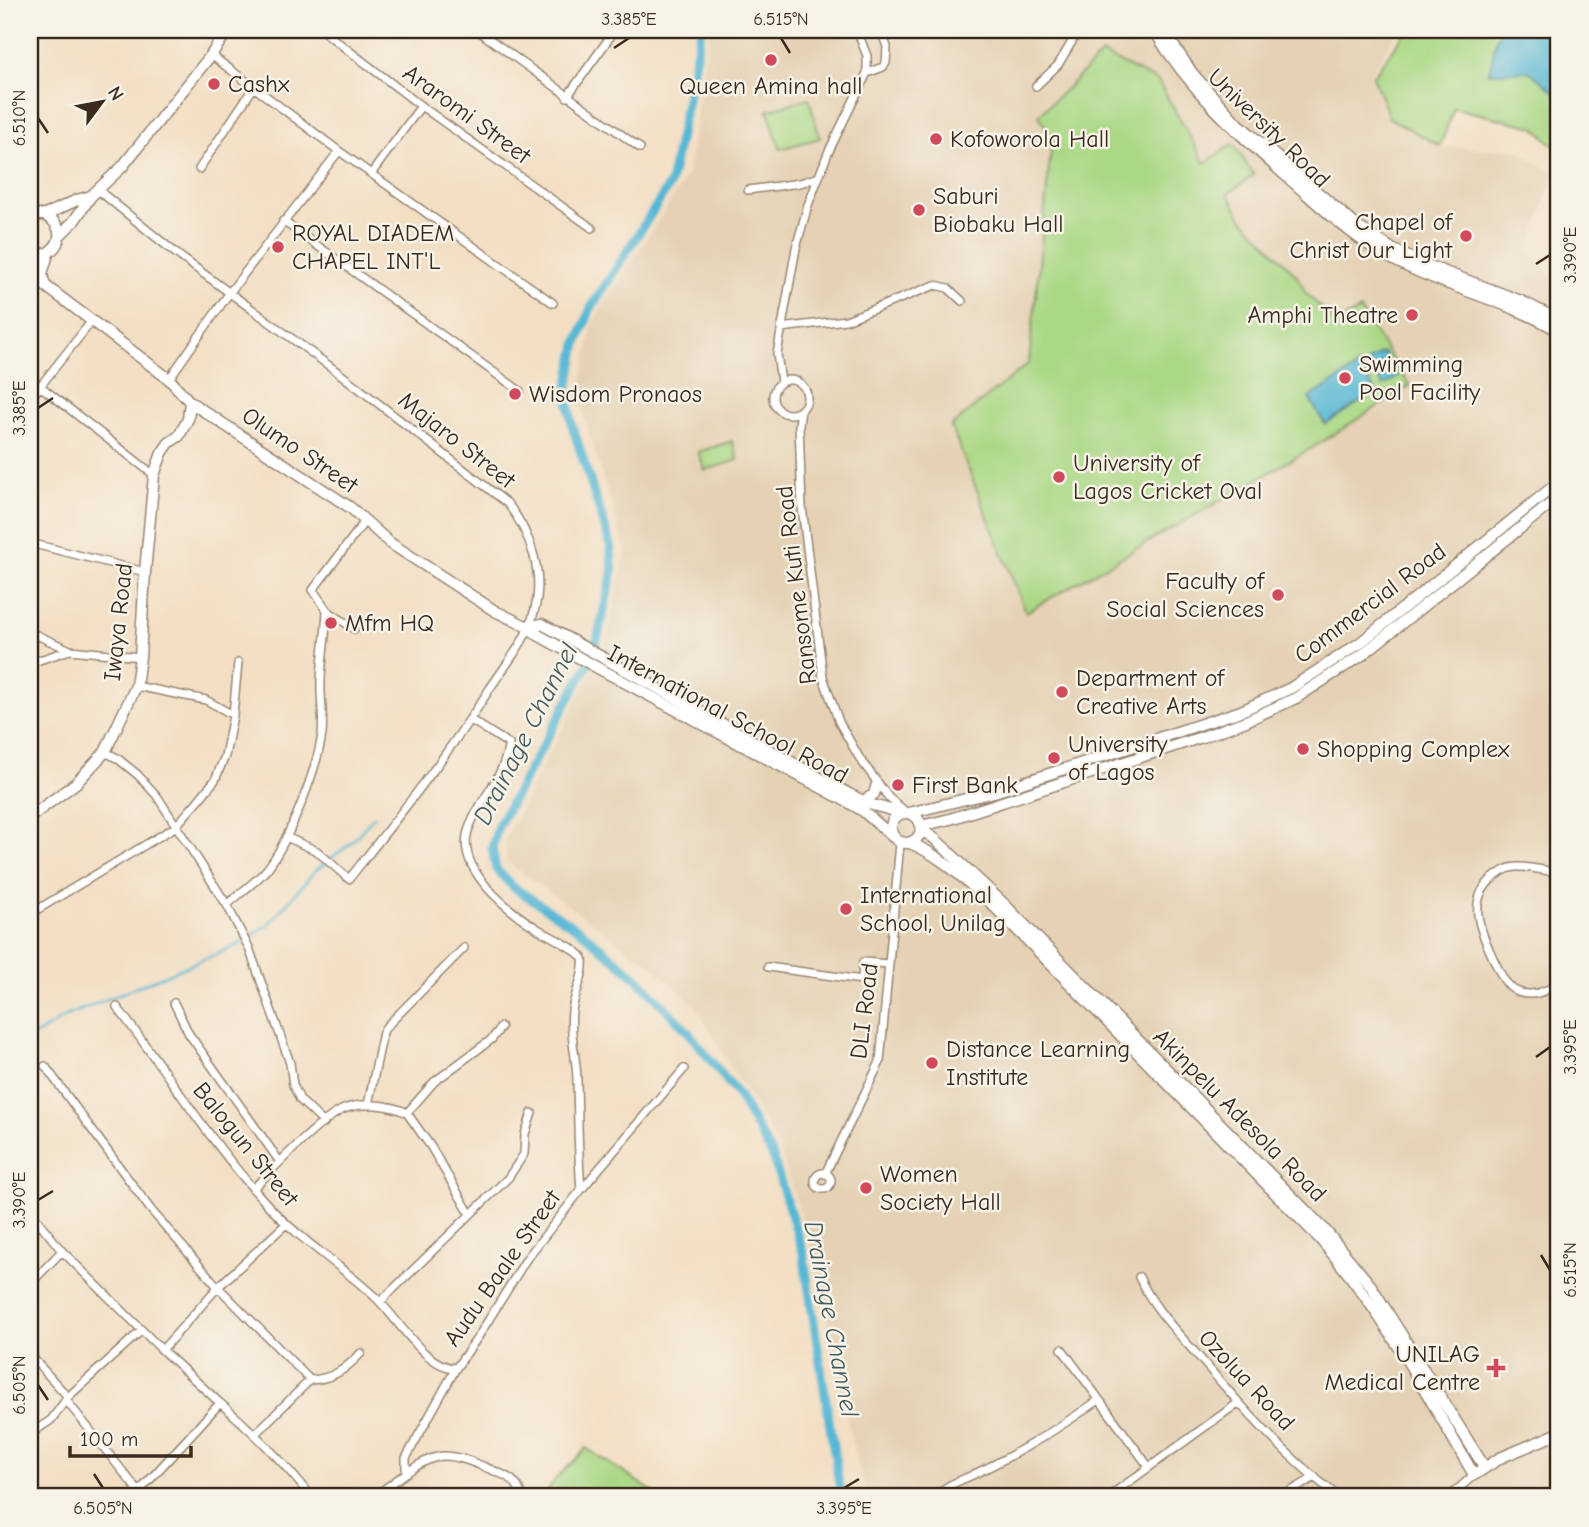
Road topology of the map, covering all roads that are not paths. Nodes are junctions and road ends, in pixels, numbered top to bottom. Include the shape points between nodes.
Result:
1 (228, 30) edge
2 (322, 30) edge
3 (477, 30) edge
4 (615, 30) edge
5 (857, 30) edge
6 (881, 30) edge
7 (1079, 30) edge
8 (1154, 30) edge
9 (1163, 30) edge
10 (211, 55) junction
11 (867, 73) junction
12 (1036, 86) dead end
13 (254, 87) junction
14 (568, 97) junction
15 (421, 106) junction
16 (640, 148) dead end
17 (339, 151) junction
18 (199, 169) dead end
19 (371, 174) junction
20 (819, 177) junction
21 (748, 190) dead end
22 (95, 193) junction
23 (30, 215) edge
24 (45, 215) junction
25 (283, 220) junction
26 (592, 228) dead end
27 (59, 236) junction
28 (48, 254) junction
29 (30, 255) edge
30 (30, 267) edge
31 (45, 286) junction
32 (230, 292) junction
33 (962, 301) dead end
34 (553, 303) dead end
35 (1559, 320) edge
36 (91, 322) junction
37 (781, 328) junction
38 (1559, 331) edge
39 (169, 379) junction
40 (781, 382) junction
41 (40, 386) junction
42 (520, 391) dead end
43 (30, 399) edge
44 (190, 402) junction
45 (801, 410) junction
46 (154, 475) junction
47 (1559, 482) edge
48 (1559, 497) edge
49 (365, 521) junction
50 (30, 543) edge
51 (145, 572) junction
52 (327, 610) junction
53 (528, 627) junction
54 (354, 629) dead end
55 (30, 632) edge
56 (538, 635) joint
57 (565, 643) junction
58 (70, 650) junction
59 (141, 657) junction
60 (600, 662) junction
61 (238, 663) dead end
62 (31, 664) edge
63 (136, 686) junction
64 (233, 715) junction
65 (471, 720) junction
66 (105, 752) junction
67 (877, 785) junction
68 (864, 801) junction
69 (906, 813) junction
70 (30, 817) edge
71 (175, 827) junction
72 (921, 827) junction
73 (286, 837) junction
74 (901, 841) junction
75 (1559, 873) edge
76 (227, 905) junction
77 (30, 914) edge
78 (464, 948) dead end
79 (890, 964) junction
80 (768, 967) dead end
81 (1559, 984) edge
82 (174, 1003) dead end
83 (117, 1007) dead end
84 (501, 1027) dead end
85 (45, 1066) dead end
86 (684, 1069) dead end
87 (368, 1105) junction
88 (407, 1113) junction
89 (532, 1113) dead end
90 (324, 1123) junction
91 (280, 1162) junction
92 (825, 1174) dead end
93 (253, 1189) junction
94 (581, 1189) junction
95 (30, 1211) edge
96 (470, 1214) junction
97 (286, 1224) junction
98 (62, 1251) junction
99 (1139, 1277) dead end
100 (30, 1284) edge
101 (218, 1287) junction
102 (380, 1302) junction
103 (142, 1330) junction
104 (1062, 1349) dead end
105 (162, 1350) junction
106 (361, 1353) dead end
107 (30, 1355) edge
108 (456, 1368) junction
109 (310, 1380) junction
110 (67, 1398) junction
111 (1099, 1400) junction
112 (220, 1403) junction
113 (1238, 1403) junction
114 (31, 1431) edge
115 (256, 1433) junction
116 (1559, 1433) edge
117 (30, 1454) edge
118 (1149, 1467) junction
119 (1485, 1468) junction
120 (406, 1472) junction
121 (1474, 1475) junction
122 (1315, 1477) junction
123 (138, 1496) edge
124 (311, 1497) edge
125 (373, 1497) edge
126 (522, 1497) edge
127 (939, 1497) edge
128 (1108, 1497) edge
129 (1281, 1497) edge
130 (1340, 1497) edge
131 (1449, 1497) edge

1 - 10 street
2 - 15 street, Araromi Street
3 - 14 street
4 - 14 street
5 - 11 street via 867,56
6 - 11 street via 887,63
7 - 12 street via 1058,65
8 - 38 street, University Road via 1219,115 1362,241 1419,272 1525,312
9 - 35 street, University Road via 1228,114 1351,222 1421,263
10 - 13 street
10 - 22 street via 122,167
11 - 20 street
13 - 17 street
13 - 18 street
14 - 16 street
15 - 19 street
15 - 26 street, Araromi Street
17 - 19 street
17 - 25 street
19 - 34 street
20 - 21 street
20 - 37 street via 796,248
22 - 24 street
22 - 27 street
22 - 32 street, Majaro Street
23 - 24 street
24 - 27 street via 55,223
25 - 32 street
25 - 42 street
27 - 28 street
28 - 29 street
28 - 31 street
30 - 31 street, Olumo Street
31 - 36 street, Olumo Street
32 - 39 street
32 - 53 street, Majaro Street via 507,503 536,564 536,604
33 - 37 street via 948,288 935,285 846,320
36 - 39 street, Olumo Street
36 - 41 street
37 - 40 street via 777,354
39 - 44 street, Olumo Street
40 - 45 street via 797,380 806,389
40 - 45 street via 773,391 775,406 784,413
41 - 43 street
41 - 46 street
44 - 46 street, Iwaya Road via 188,419 162,453
44 - 49 street, Olumo Street
45 - 67 street, Ransome Kuti Road via 802,507 823,677 839,722
46 - 51 street, Iwaya Road
47 - 69 street, Commercial Road via 1360,643 1291,688 1241,711 994,792
48 - 72 street, Commercial Road via 1362,655 1296,698 1202,737
49 - 52 street via 313,590
49 - 53 street, Olumo Street via 495,611
50 - 51 street
51 - 59 street, Iwaya Road
52 - 54 street
52 - 73 street via 322,733
53 - 56 street, Olumo Street
53 - 57 street, International School Road via 542,624
53 - 65 street, Majaro Street
55 - 58 street
56 - 57 street, International School Road
57 - 60 street, International School Road
58 - 59 street
58 - 62 street
59 - 63 street, Iwaya Road
60 - 68 street, International School Road
60 - 74 street, International School Road via 848,802
61 - 64 street
63 - 64 street via 206,700
63 - 66 street, Iwaya Road
64 - 71 street via 215,780
65 - 73 street, Majaro Street via 349,878 324,856
65 - 94 street via 509,744 501,770 468,832 472,869 508,907 583,958 572,1011
66 - 70 street, Iwaya Road via 76,783
66 - 71 street via 144,781
67 - 68 street
67 - 69 street, Ransome Kuti Road
68 - 69 street, International School Road
69 - 72 street via 919,820
69 - 74 street via 891,823
71 - 76 street
71 - 77 street
72 - 74 street via 915,840
72 - 119 street, Akinpelu Adesola Road via 1005,905 1324,1229 1371,1286
73 - 76 street via 266,870
74 - 79 street, DLI Road
74 - 121 street, Akinpelu Adesola Road via 946,863 986,898 1326,1245 1373,1307
75 - 81 street via 1508,868 1487,883 1477,913 1482,934 1509,986 1527,995
76 - 90 street via 249,948 290,1063 293,1085 300,1100
78 - 87 street via 386,1027
79 - 80 street via 863,962 862,980
79 - 92 street, DLI Road via 880,1062
82 - 91 street via 189,1034
83 - 93 street, Balogun Street
84 - 88 street via 492,1039 434,1082
85 - 101 street via 151,1210
86 - 94 street, Audu Baale Street
87 - 88 street
87 - 90 street via 340,1111
88 - 96 street
89 - 96 street via 524,1154 508,1178
90 - 91 street
91 - 93 street
93 - 97 street, Balogun Street
94 - 108 street, Audu Baale Street via 527,1258
95 - 98 street
96 - 102 street
97 - 101 street
97 - 102 street, Balogun Street
98 - 100 street
98 - 103 street
99 - 113 street, Ozolua Road via 1159,1311
101 - 105 street
101 - 109 street
102 - 108 street, Balogun Street via 432,1358 446,1368
103 - 105 street
103 - 110 street
104 - 111 street
105 - 112 street
106 - 109 street via 344,1370
107 - 110 street
108 - 120 street, Audu Baale Street via 406,1458
109 - 115 street
110 - 114 street via 51,1420
110 - 123 street
111 - 118 street
111 - 127 street via 1034,1444 944,1489
112 - 115 street
112 - 123 street
113 - 118 street
113 - 122 street, Ozolua Road
114 - 117 street
115 - 124 street
116 - 119 street
118 - 128 street
119 - 121 street
120 - 125 street
120 - 126 street via 440,1456 462,1459 512,1479
121 - 131 street
122 - 129 street
122 - 130 street, Ozolua Road

